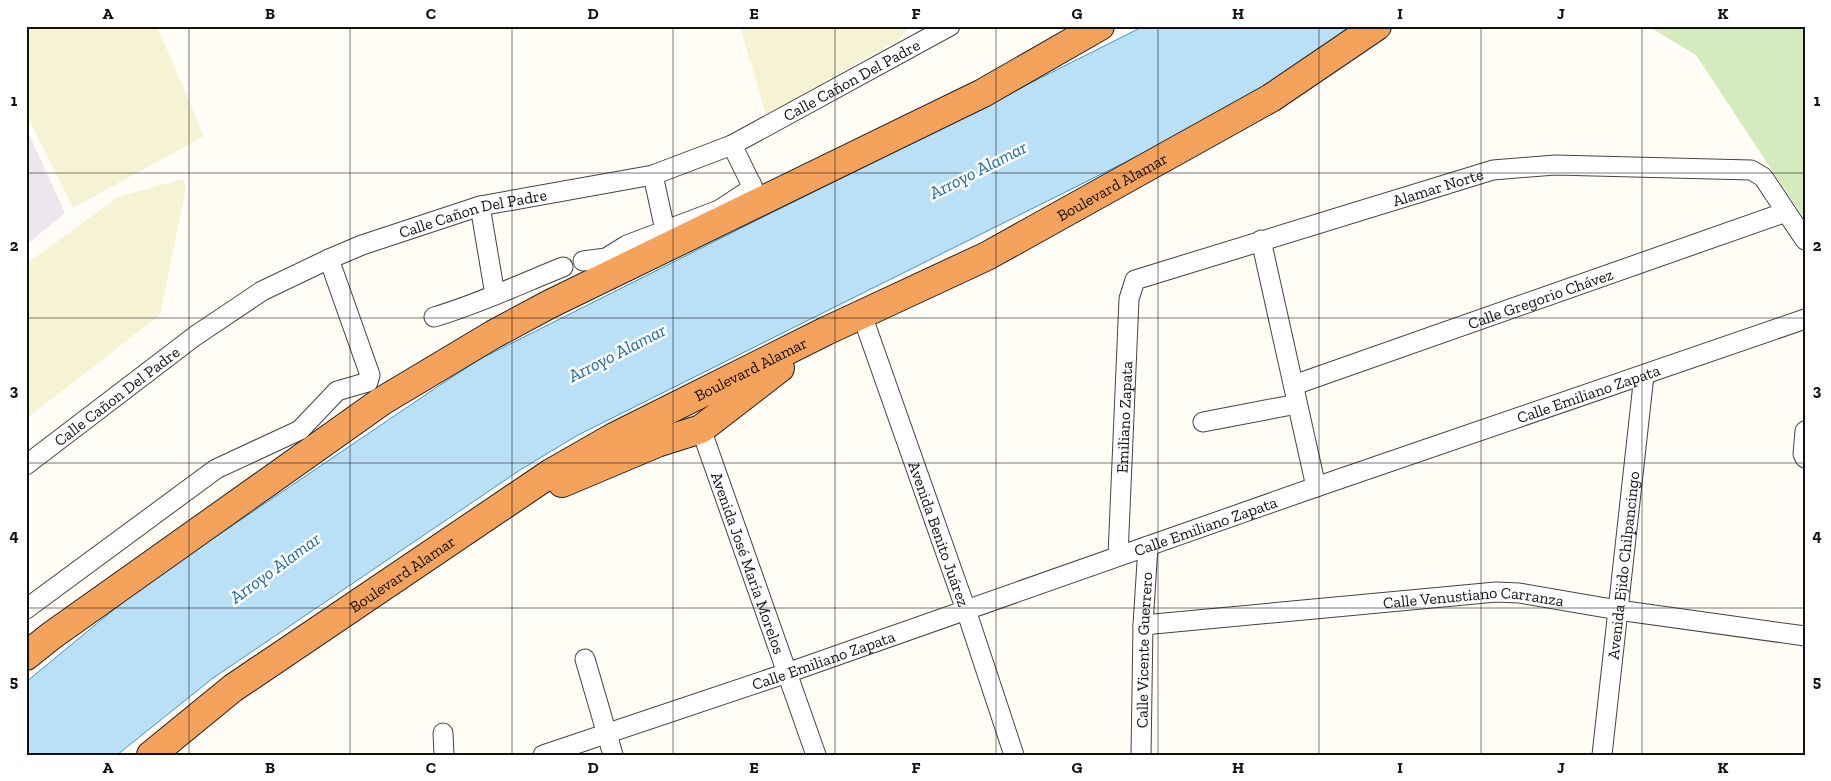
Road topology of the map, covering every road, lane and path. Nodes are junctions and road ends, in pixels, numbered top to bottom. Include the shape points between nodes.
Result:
1 (950, 26) edge
2 (1100, 26) edge
3 (1377, 26) edge
4 (732, 145) junction
5 (653, 175) junction
6 (755, 193) junction
7 (480, 206) junction
8 (1786, 212) junction
9 (665, 230) junction
10 (1261, 240) junction
11 (1805, 240) edge
12 (329, 259) junction
13 (583, 261) dead end
14 (564, 267) dead end
15 (1135, 280) joint
16 (495, 295) junction
17 (862, 315) junction
18 (434, 317) dead end
19 (1805, 319) edge
20 (826, 331) junction
21 (1644, 375) junction
22 (1294, 385) junction
23 (1297, 404) junction
24 (1203, 422) dead end
25 (701, 429) junction
26 (1805, 431) edge
27 (1805, 458) edge
28 (26, 465) edge
29 (1316, 487) junction
30 (499, 506) junction
31 (1148, 546) junction
32 (1118, 556) junction
33 (26, 609) edge
34 (966, 610) junction
35 (1618, 610) junction
36 (1143, 625) junction
37 (51, 636) junction
38 (1805, 636) edge
39 (26, 647) edge
40 (26, 656) edge
41 (585, 659) dead end
42 (787, 673) junction
43 (443, 734) dead end
44 (606, 735) junction
45 (151, 755) edge
46 (444, 755) edge
47 (544, 755) edge
48 (613, 755) edge
49 (816, 755) edge
50 (1014, 755) edge
51 (1141, 755) edge
52 (1602, 755) edge

1 - 4 street, Calle Cañon Del Padre
2 - 6 highway via 983,93
3 - 17 highway, Boulevard Alamar via 1271,98 987,256
4 - 5 street, Calle Cañon Del Padre
4 - 6 street
5 - 7 street, Calle Cañon Del Padre
5 - 9 street
6 - 9 street via 748,190 719,210
6 - 37 highway via 550,304 382,401
7 - 12 street, Calle Cañon Del Padre
7 - 16 street
8 - 10 street, Alamar Norte via 1763,177 1751,170 1555,165 1493,170
8 - 11 street
8 - 22 street, Calle Gregorio Chávez
9 - 13 street via 627,245 606,258
10 - 15 street, Alamar Norte
10 - 22 street
12 - 28 street, Calle Cañon Del Padre via 262,291 195,336
12 - 33 street via 370,375 368,382 337,391 300,430 216,469
14 - 16 street
15 - 32 street, Emiliano Zapata via 1128,316
16 - 18 street via 475,305
17 - 20 highway, Boulevard Alamar
17 - 34 street, Avenida Benito Juárez
19 - 21 street, Calle Emiliano Zapata
20 - 25 highway
20 - 30 highway, Boulevard Alamar via 614,437
21 - 29 street, Calle Emiliano Zapata
21 - 35 street, Avenida Ejido Chilpancingo
22 - 23 street
23 - 24 street
23 - 29 street
25 - 30 highway
25 - 42 street, Avenida José María Morelos
26 - 27 street
29 - 31 street, Calle Emiliano Zapata
30 - 45 highway, Boulevard Alamar via 233,688
31 - 32 street, Calle Emiliano Zapata
31 - 36 street, Calle Vicente Guerrero
32 - 34 street, Calle Emiliano Zapata
34 - 42 street, Calle Emiliano Zapata
34 - 50 street, Avenida Benito Juárez
35 - 36 street, Calle Venustiano Carranza via 1496,592
35 - 38 street, Calle Venustiano Carranza
35 - 52 street, Avenida Ejido Chilpancingo
36 - 51 street, Calle Vicente Guerrero
37 - 39 highway
37 - 40 highway
41 - 44 street
42 - 44 street, Calle Emiliano Zapata
42 - 49 street, Avenida José María Morelos
43 - 46 street
44 - 47 street, Calle Emiliano Zapata
44 - 48 street

